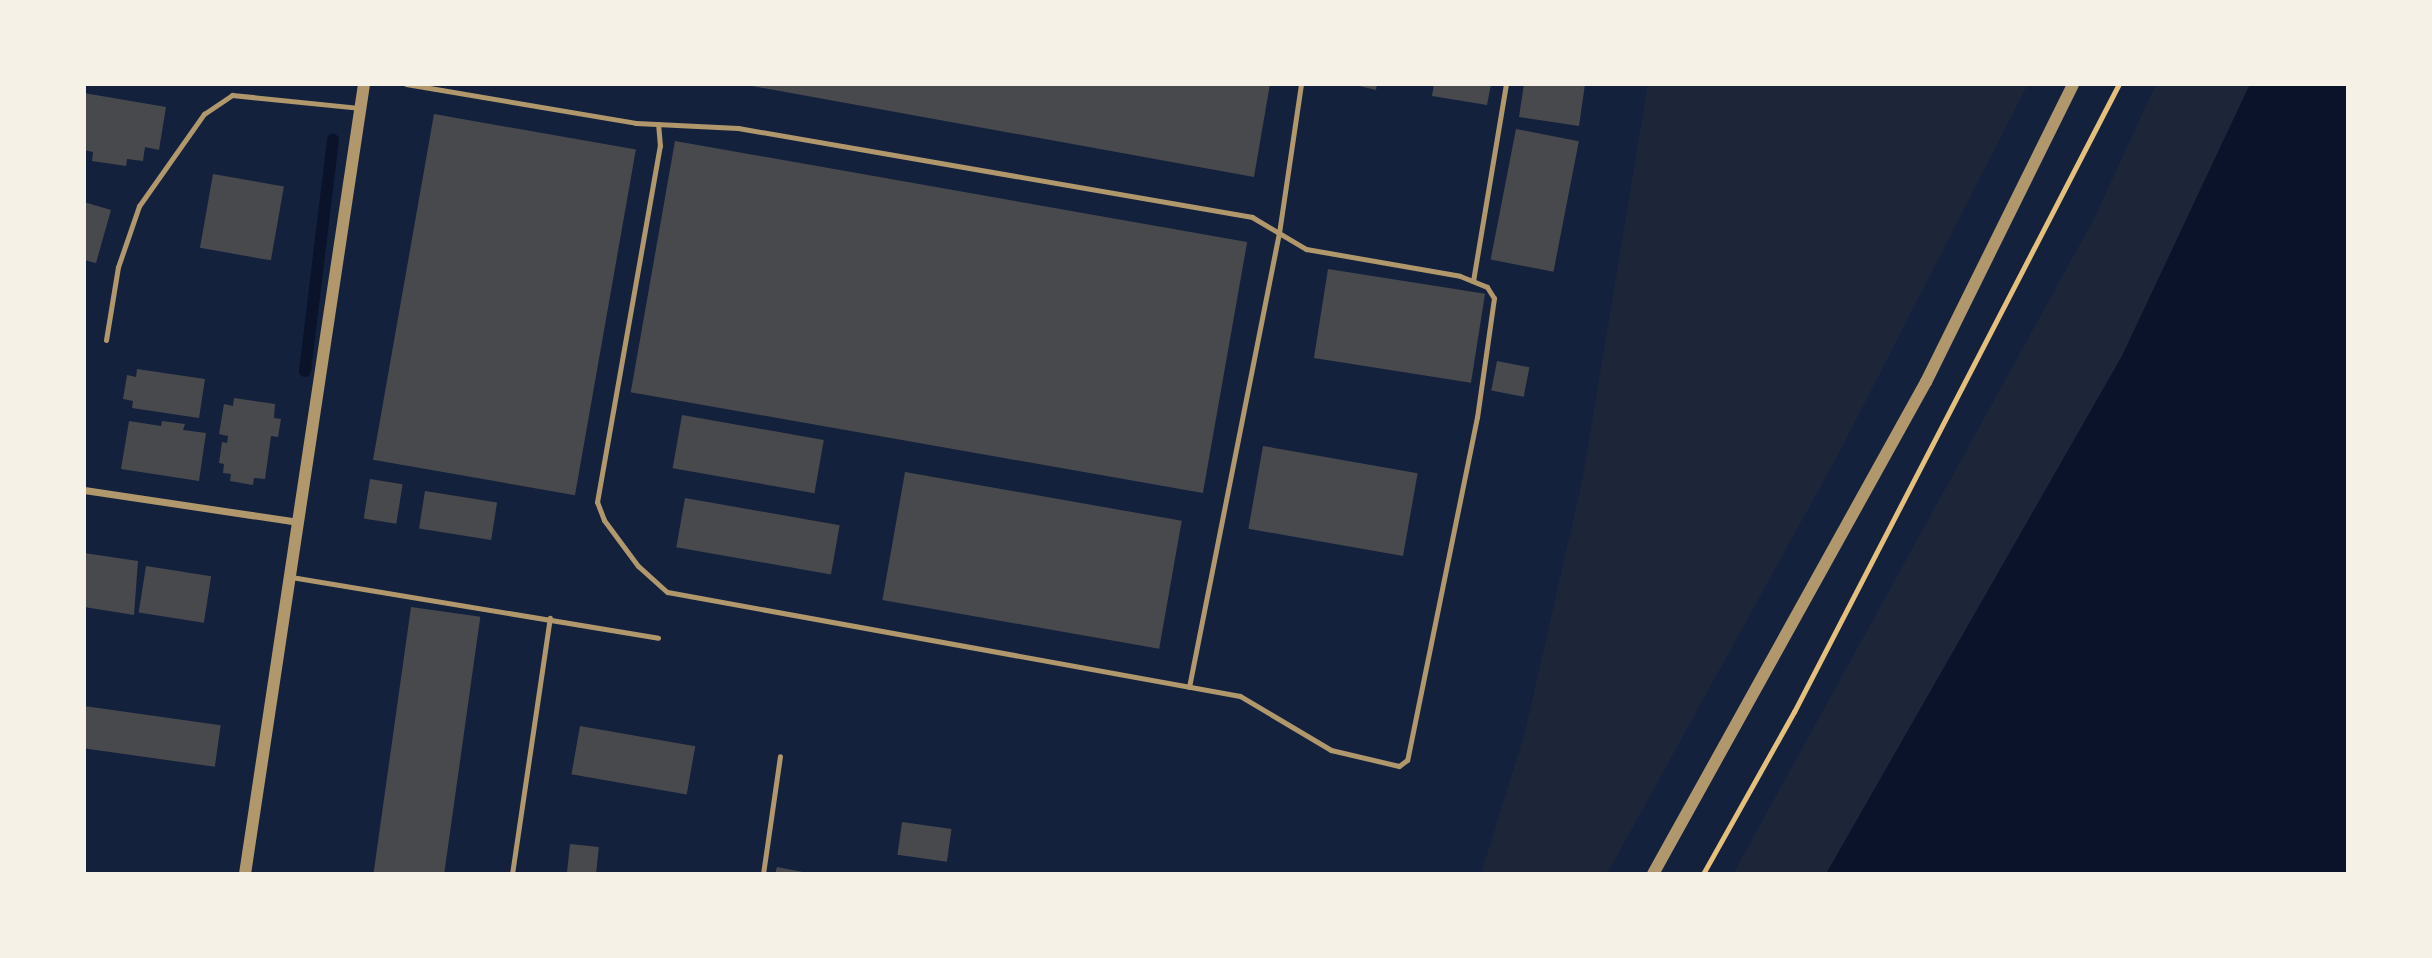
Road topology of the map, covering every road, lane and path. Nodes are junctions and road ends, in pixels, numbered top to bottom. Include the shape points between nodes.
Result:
1 (364, 84) edge
2 (406, 84) edge
3 (1301, 84) edge
4 (1506, 84) edge
5 (2073, 84) edge
6 (2119, 84) edge
7 (361, 108) junction
8 (658, 124) junction
9 (1279, 233) junction
10 (1474, 281) junction
11 (106, 340) dead end
12 (84, 490) edge
13 (299, 522) junction
14 (291, 577) junction
15 (550, 618) junction
16 (657, 638) dead end
17 (1189, 687) junction
18 (780, 756) dead end
19 (245, 874) edge
20 (512, 874) edge
21 (763, 874) edge
22 (1653, 874) edge
23 (1703, 874) edge

1 - 7 street
2 - 8 lane
3 - 9 lane
4 - 10 lane
5 - 22 street via 1926,382
6 - 23 path via 1820,663
7 - 11 lane via 232,95 204,114 139,205 118,267
7 - 13 street
8 - 9 lane via 738,128 1252,216
8 - 17 lane via 660,146 597,502 604,520 638,566 667,592 687,597
9 - 10 lane via 1306,249
9 - 17 lane
10 - 17 lane via 1487,287 1494,298 1483,377 1407,760 1399,766 1342,754 1240,696
12 - 13 street
13 - 14 street
14 - 15 lane
14 - 19 street
15 - 16 lane
15 - 20 lane
18 - 21 lane

